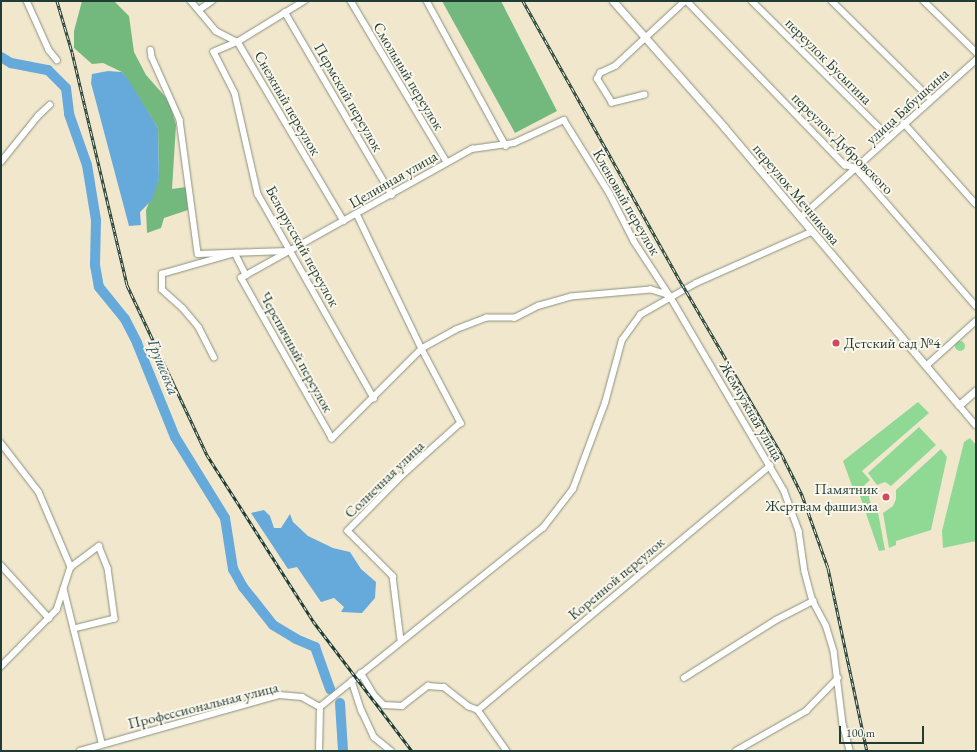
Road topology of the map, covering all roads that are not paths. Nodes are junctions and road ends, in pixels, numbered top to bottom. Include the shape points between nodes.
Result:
1 (27, 1) edge
2 (191, 1) edge
3 (212, 1) edge
4 (305, 1) edge
5 (351, 1) edge
6 (427, 1) edge
7 (613, 1) edge
8 (686, 1) edge
9 (752, 1) edge
10 (832, 1) edge
11 (924, 1) edge
12 (199, 10) junction
13 (285, 12) junction
14 (647, 37) junction
15 (238, 42) junction
16 (151, 50) dead end
17 (976, 52) edge
18 (57, 60) dead end
19 (976, 60) edge
20 (645, 95) dead end
21 (931, 99) junction
22 (50, 105) dead end
23 (564, 120) joint
24 (904, 123) junction
25 (889, 137) junction
26 (506, 146) junction
27 (1, 162) edge
28 (447, 162) junction
29 (856, 168) junction
30 (392, 195) junction
31 (976, 204) edge
32 (357, 214) junction
33 (800, 218) junction
34 (344, 221) junction
35 (811, 232) junction
36 (290, 251) junction
37 (235, 253) junction
38 (244, 276) junction
39 (670, 296) junction
40 (976, 306) edge
41 (976, 321) edge
42 (422, 349) junction
43 (214, 358) dead end
44 (926, 366) junction
45 (976, 390) edge
46 (374, 398) junction
47 (959, 405) junction
48 (976, 425) edge
49 (1, 443) edge
50 (770, 466) junction
51 (1, 565) edge
52 (71, 567) junction
53 (64, 589) junction
54 (813, 601) junction
55 (49, 618) junction
56 (74, 629) junction
57 (401, 640) junction
58 (1, 667) edge
59 (361, 673) junction
60 (684, 678) dead end
61 (838, 678) junction
62 (352, 681) junction
63 (320, 707) junction
64 (478, 710) junction
65 (102, 743) junction
66 (80, 751) edge
67 (319, 751) edge
68 (391, 751) edge
69 (507, 751) edge
70 (736, 751) edge
71 (850, 751) edge

1 - 18 street via 49,50
2 - 12 street, Снежный переулок
3 - 12 street
4 - 13 street
5 - 28 street, Смольный переулок
6 - 26 street
7 - 14 street, переулок Мечникова
8 - 14 street
8 - 29 street, переулок Дубровского via 845,165
9 - 25 street, переулок Бусыгина
10 - 21 street
11 - 17 street
12 - 15 street, Снежный переулок via 216,31
13 - 15 street
13 - 30 street, Пермский переулок
14 - 20 street via 615,66 600,73 597,79 612,103
14 - 33 street, переулок Мечникова
15 - 34 street, Снежный переулок
15 - 36 street, Белорусский переулок via 214,52 235,93 258,194
16 - 37 street via 180,120 198,254
19 - 21 street, улица Бабушкина
21 - 24 street, улица Бабушкина
22 - 27 street
23 - 26 street, Целинная улица
23 - 39 street, Кленовый переулок via 610,194 634,241
24 - 25 street, улица Бабушкина
24 - 31 street
25 - 29 street, улица Бабушкина
26 - 28 street, Целинная улица via 472,149
28 - 30 street, Целинная улица
29 - 33 street, улица Бабушкина
29 - 40 street, переулок Дубровского
30 - 32 street, Целинная улица
32 - 34 street, Целинная улица
32 - 42 street
33 - 35 street, переулок Мечникова
34 - 36 street, Целинная улица
35 - 39 street
35 - 44 street, переулок Мечникова
36 - 37 street
36 - 38 street, Целинная улица
36 - 46 street, Белорусский переулок
37 - 38 street, Черепичный переулок
37 - 43 street via 162,274 162,290 199,328
38 - 46 street, Черепичный переулок via 332,439
39 - 42 street via 651,290 571,297 539,306 515,318 487,318 456,330
39 - 50 street, Жемчужная улица
39 - 57 street via 640,315 622,340 605,403 573,489 543,528
41 - 44 street
42 - 46 street
42 - 57 street, Солнечная улица via 461,423 402,476 348,531 393,576
44 - 47 street, переулок Мечникова
45 - 47 street
47 - 48 street
49 - 52 street via 39,492
50 - 54 street, Жемчужная улица via 784,490 799,531 805,572
50 - 64 street, Коренной переулок
51 - 55 street
52 - 53 street
52 - 56 street via 99,546 108,568 115,619
53 - 55 street via 57,610
53 - 56 street
54 - 60 street via 776,620
54 - 61 street, Жемчужная улица via 826,625
55 - 58 street
56 - 65 street
57 - 59 street
59 - 62 street
59 - 64 street via 374,695 384,705 402,706 428,686 444,687 468,706
61 - 70 street via 806,711
61 - 71 street, Жемчужная улица via 843,724
62 - 63 street
62 - 68 street via 374,737
63 - 65 street, Профессиональная улица via 302,697 279,695
63 - 67 street
64 - 69 street
65 - 66 street, Профессиональная улица

